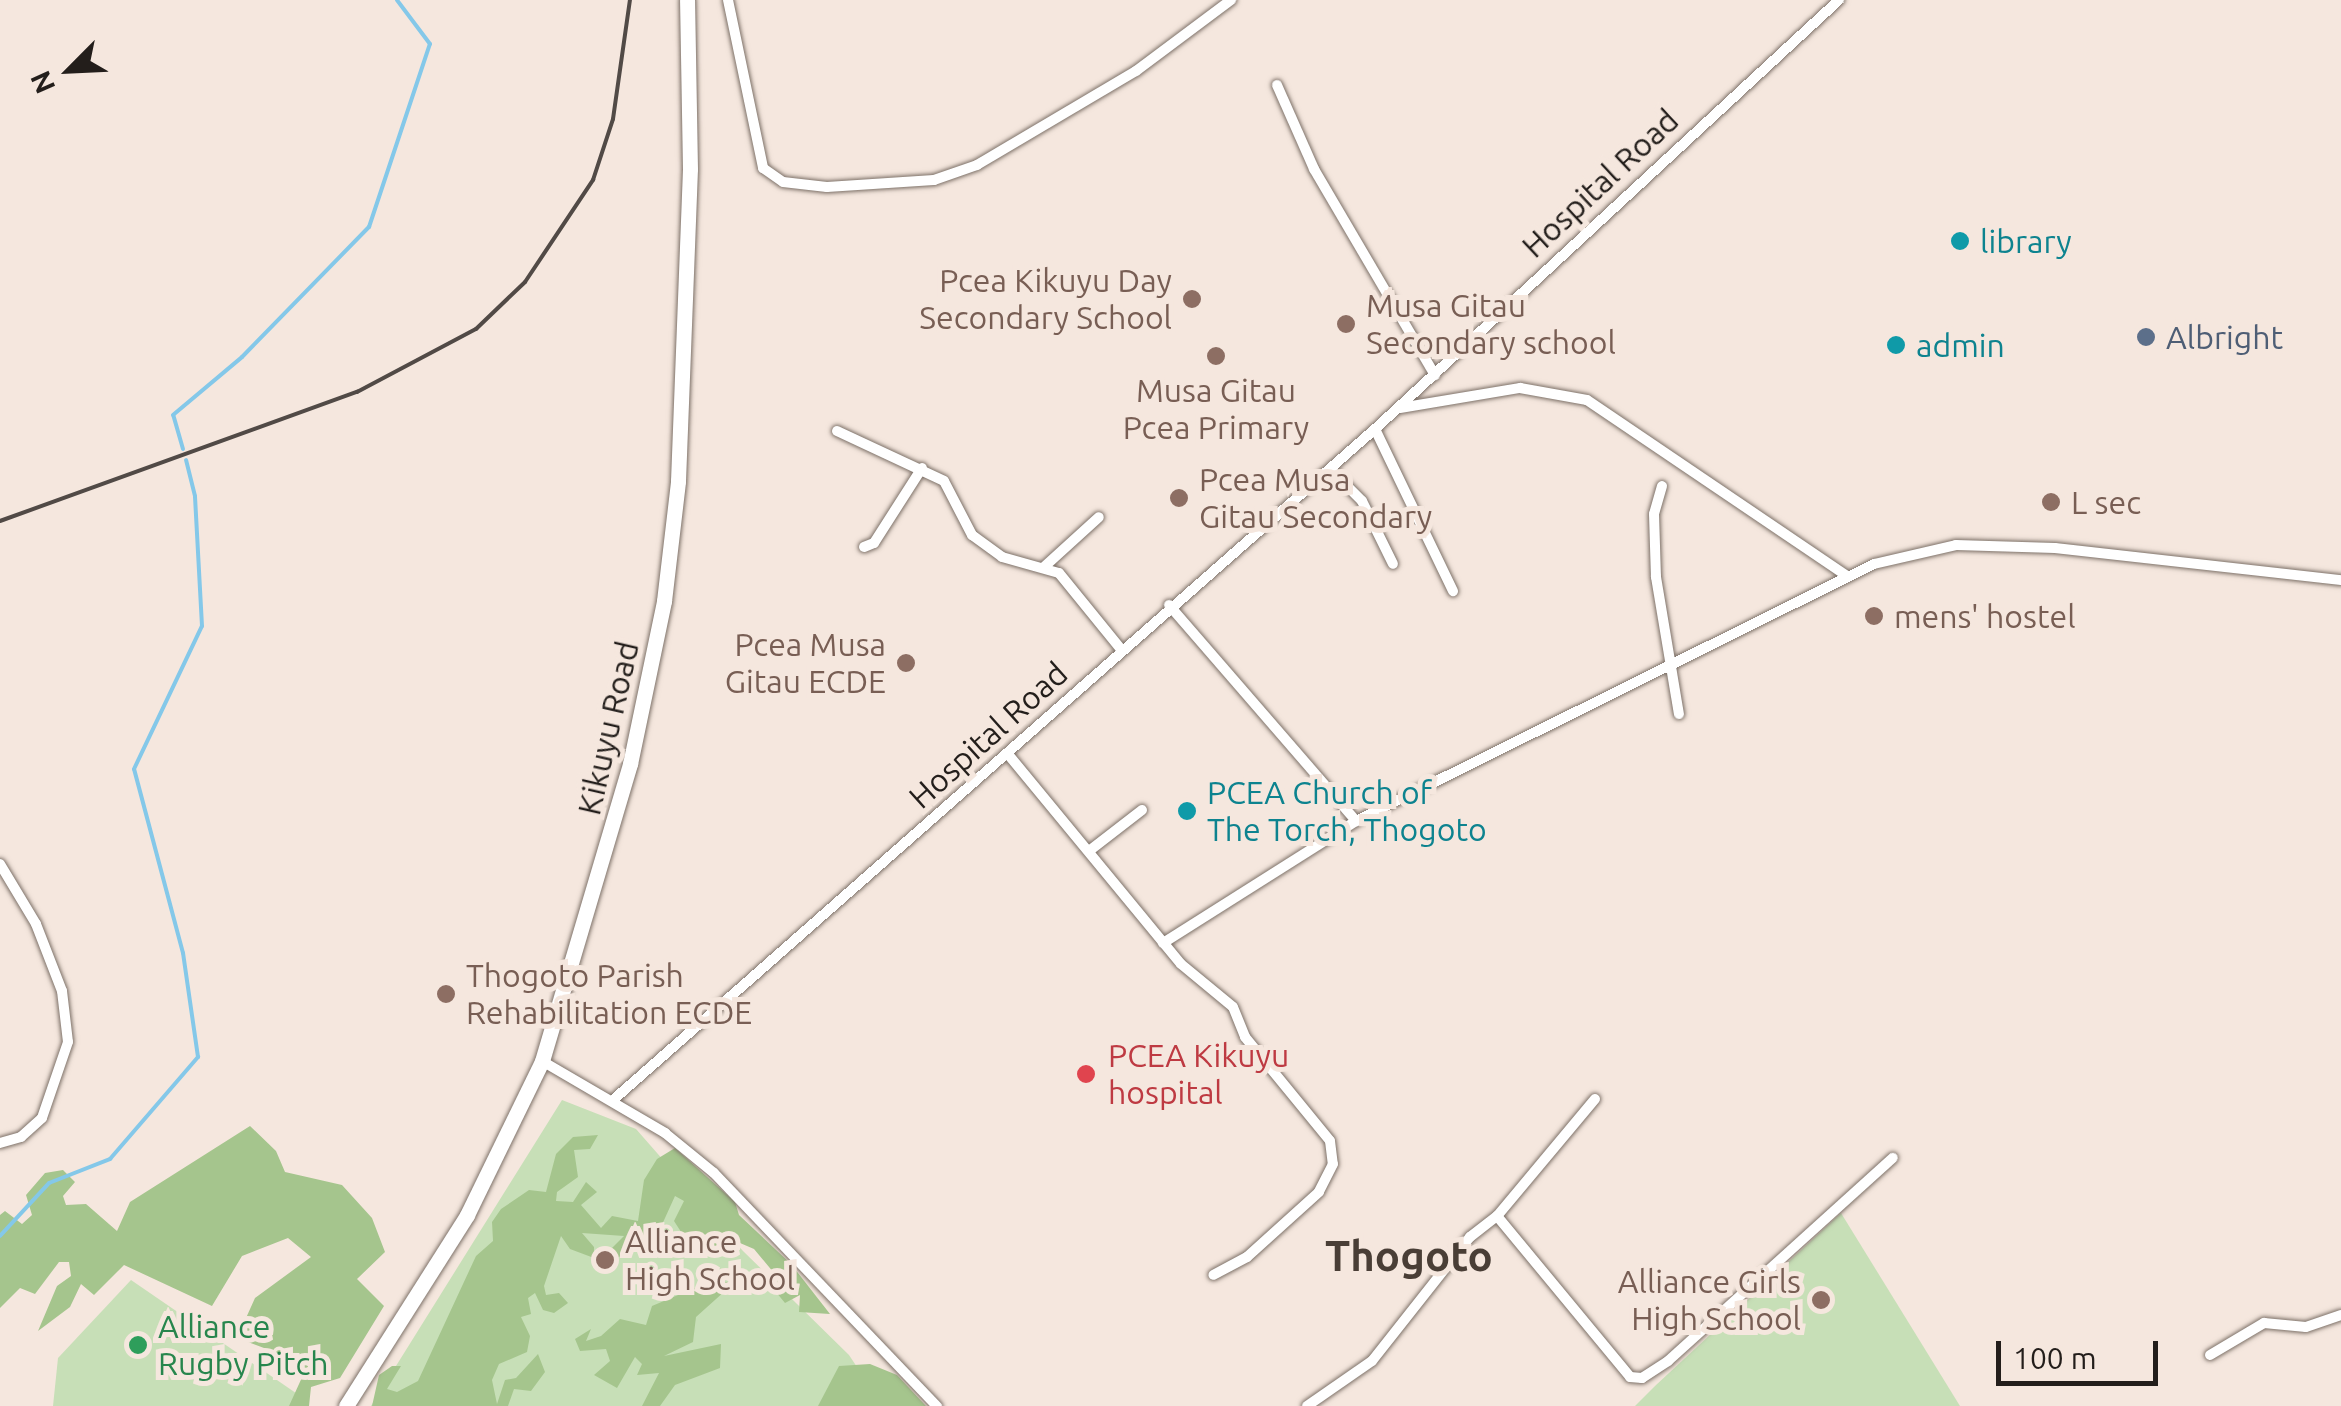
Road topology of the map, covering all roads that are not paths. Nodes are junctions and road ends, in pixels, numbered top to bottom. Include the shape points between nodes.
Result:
1 (688, 0) edge
2 (728, 0) edge
3 (1231, 0) edge
4 (1839, 0) edge
5 (1277, 85) dead end
6 (1435, 375) junction
7 (1398, 408) junction
8 (1375, 429) junction
9 (837, 431) dead end
10 (922, 468) junction
11 (1330, 468) junction
12 (1662, 486) dead end
13 (1099, 516) dead end
14 (864, 546) dead end
15 (1393, 564) dead end
16 (1044, 567) junction
17 (1845, 575) junction
18 (2341, 580) edge
19 (1454, 591) dead end
20 (1169, 605) junction
21 (1120, 648) junction
22 (1672, 660) junction
23 (1679, 714) dead end
24 (1007, 754) junction
25 (1142, 810) dead end
26 (1356, 821) junction
27 (1090, 852) junction
28 (0, 864) edge
29 (1162, 943) junction
30 (542, 1061) junction
31 (1595, 1099) dead end
32 (613, 1100) junction
33 (0, 1142) edge
34 (1893, 1158) dead end
35 (1498, 1216) junction
36 (1213, 1275) dead end
37 (2341, 1315) edge
38 (2210, 1355) dead end
39 (346, 1406) edge
40 (937, 1406) edge
41 (1307, 1406) edge

1 - 30 main road, Kikuyu Road via 685,368 668,575 602,873
2 - 3 street via 762,168 783,182 827,187 934,180 977,164 1136,71
4 - 6 street, Hospital Road via 1584,229
5 - 6 street via 1314,169
6 - 7 street, Hospital Road
7 - 8 street, Hospital Road
7 - 17 street via 1520,388 1587,400
8 - 11 street, Hospital Road
8 - 19 street
9 - 10 street
10 - 14 street via 874,543
10 - 16 street via 950,489 972,535 1002,557
11 - 15 street via 1362,501
11 - 20 street, Hospital Road
12 - 22 street via 1654,514 1656,577
13 - 16 street
16 - 21 street via 1070,584
17 - 18 street via 1956,545 2054,548
17 - 22 street
20 - 21 street, Hospital Road
20 - 26 street
21 - 24 street, Hospital Road
22 - 23 street
22 - 26 street
24 - 27 street
24 - 32 street, Hospital Road
25 - 27 street
26 - 29 street
27 - 29 street
28 - 33 street via 36,924 62,991 68,1042 42,1118 21,1137
29 - 36 street via 1234,1007 1245,1037 1304,1104 1334,1152 1320,1192 1247,1257
30 - 32 street
30 - 39 main road, Kikuyu Road via 468,1215
31 - 35 street
32 - 40 street via 666,1132 763,1220
34 - 35 street via 1642,1378 1618,1370
35 - 41 street via 1470,1237 1372,1361
37 - 38 street via 2306,1326 2264,1323

